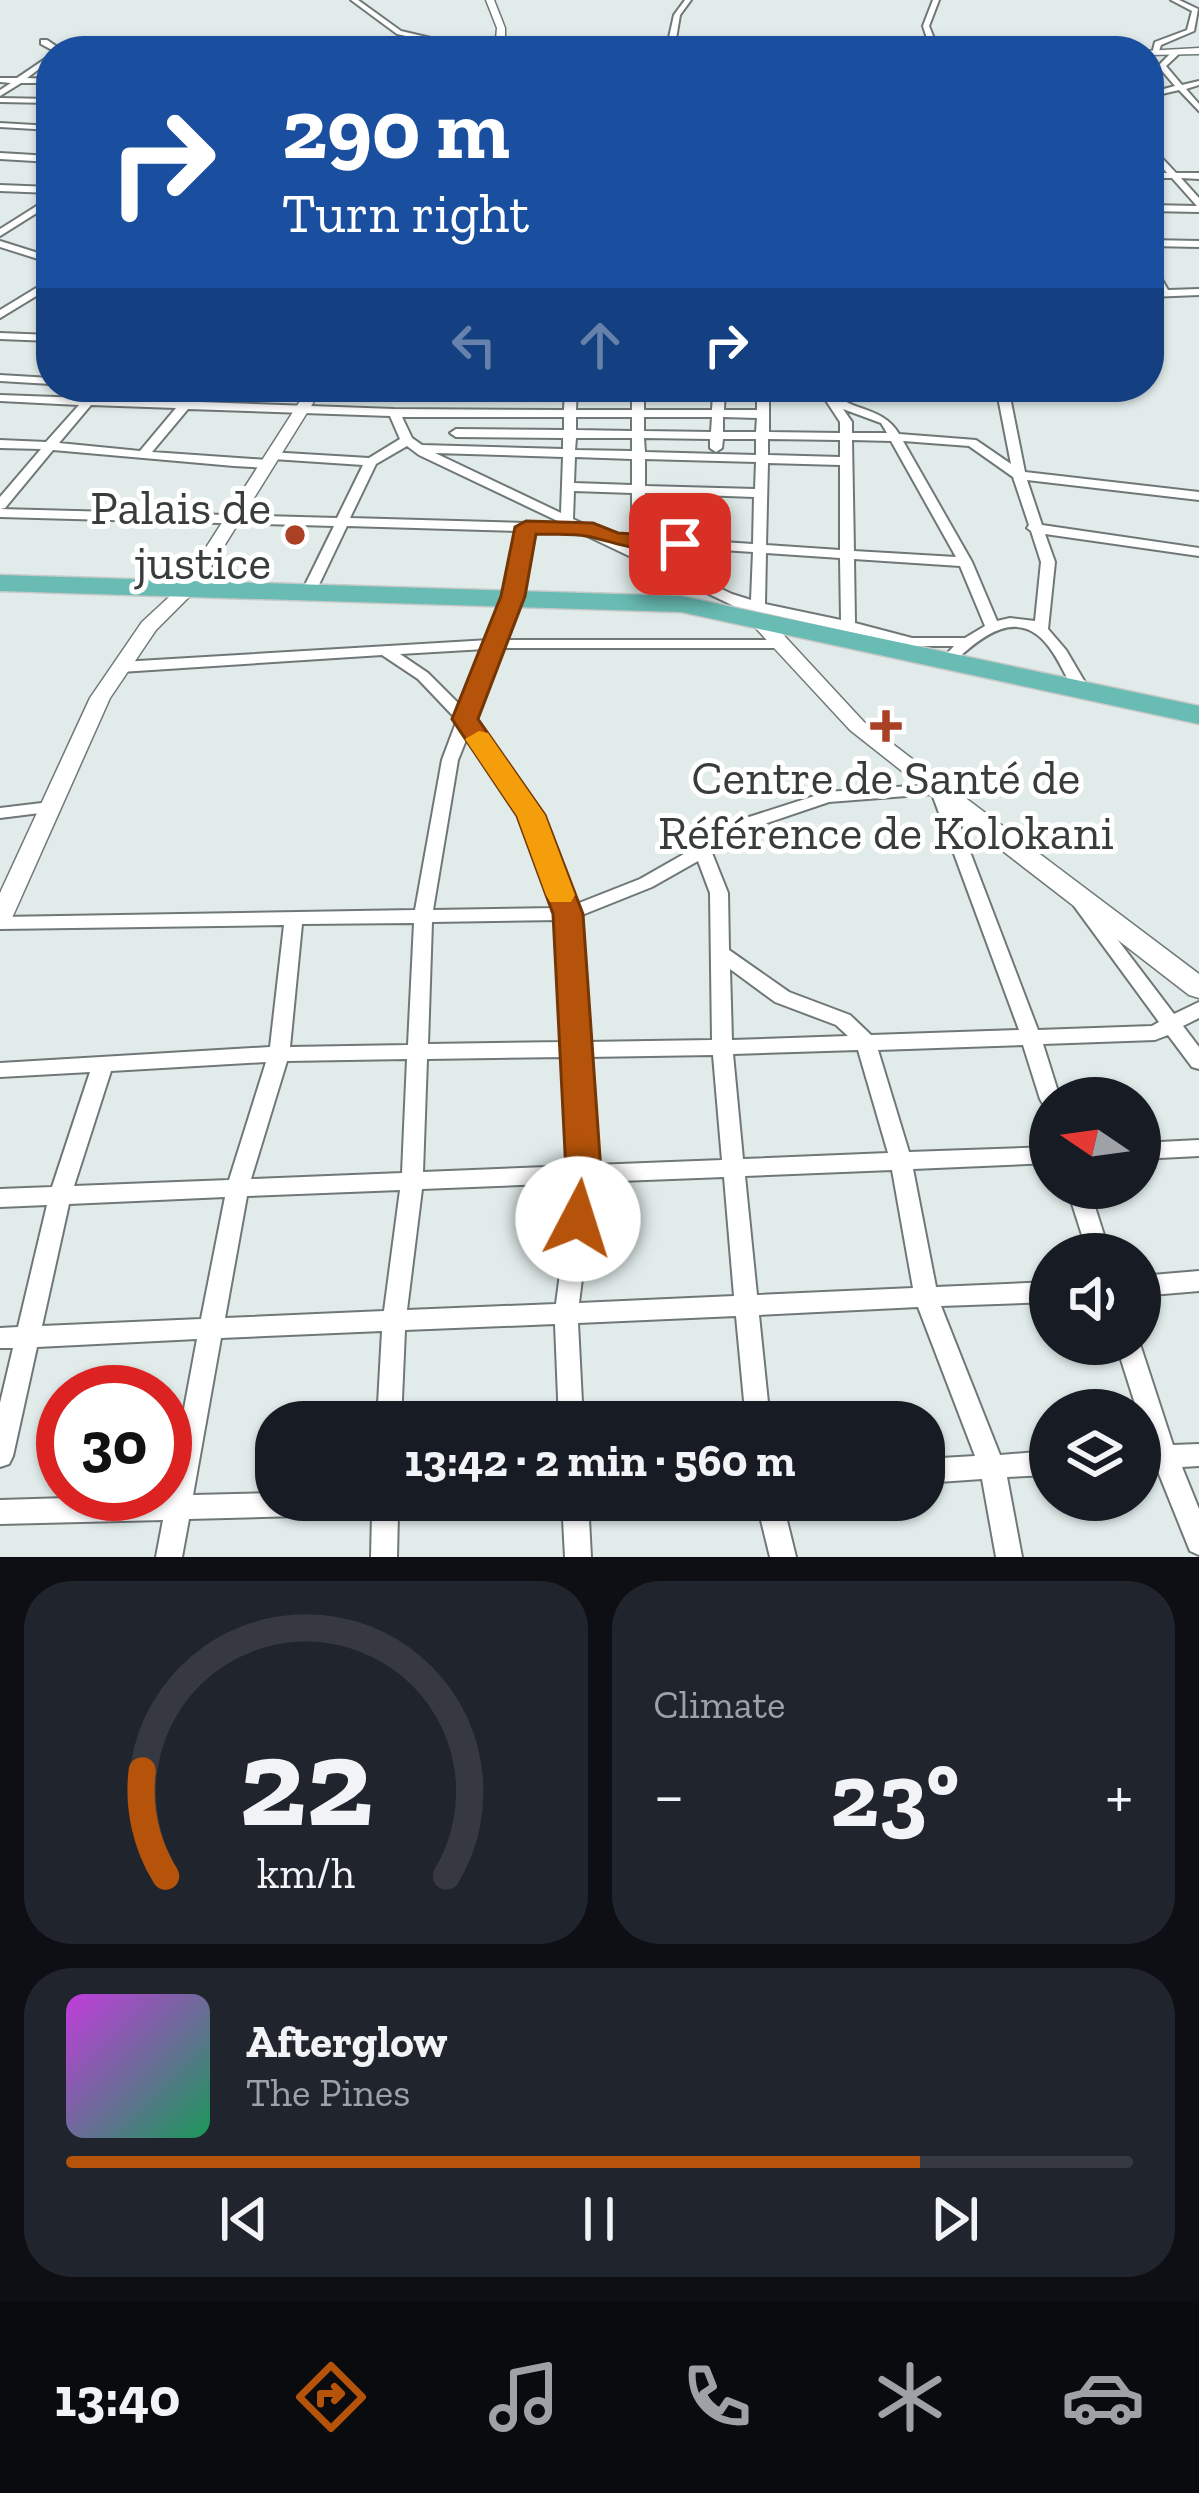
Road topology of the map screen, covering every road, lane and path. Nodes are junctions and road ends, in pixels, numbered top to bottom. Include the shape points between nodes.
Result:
1 (354, 0) edge
2 (490, 0) edge
3 (688, 0) edge
4 (936, 0) edge
5 (1174, 0) edge
6 (413, 36) edge
7 (501, 36) edge
8 (673, 36) edge
9 (929, 36) edge
10 (1164, 42) edge
11 (1164, 52) edge
12 (1177, 52) junction
13 (1199, 52) edge
14 (1164, 65) edge
15 (36, 68) edge
16 (1164, 69) edge
17 (0, 80) edge
18 (19, 80) junction
19 (36, 81) edge
20 (1199, 83) edge
21 (1178, 86) junction
22 (1164, 90) edge
23 (0, 97) edge
24 (36, 100) edge
25 (1199, 109) edge
26 (0, 125) edge
27 (36, 127) edge
28 (0, 156) edge
29 (36, 158) edge
30 (1164, 164) edge
31 (1164, 176) edge
32 (1175, 176) junction
33 (1199, 176) edge
34 (0, 188) edge
35 (36, 189) edge
36 (1199, 207) edge
37 (1164, 208) edge
38 (36, 210) edge
39 (0, 233) edge
40 (1164, 243) edge
41 (0, 244) edge
42 (1199, 244) edge
43 (36, 255) edge
44 (1164, 291) edge
45 (36, 292) edge
46 (1199, 292) edge
47 (1166, 294) joint
48 (0, 315) edge
49 (0, 336) edge
50 (36, 337) edge
51 (0, 378) edge
52 (36, 379) edge
53 (36, 396) edge
54 (0, 398) edge
55 (87, 402) edge
56 (194, 402) joint
57 (307, 402) edge
58 (571, 402) edge
59 (639, 402) edge
60 (718, 402) edge
61 (763, 402) edge
62 (835, 402) edge
63 (839, 402) edge
64 (1005, 402) edge
65 (304, 407) junction
66 (718, 412) junction
67 (394, 413) junction
68 (571, 413) junction
69 (639, 413) junction
70 (763, 414) junction
71 (456, 433) dead end
72 (570, 434) junction
73 (639, 436) junction
74 (716, 436) junction
75 (762, 437) junction
76 (846, 437) junction
77 (897, 437) junction
78 (0, 444) edge
79 (413, 444) junction
80 (52, 445) junction
81 (145, 452) junction
82 (570, 452) junction
83 (639, 453) junction
84 (715, 455) junction
85 (762, 456) junction
86 (270, 459) junction
87 (847, 461) junction
88 (371, 462) junction
89 (1019, 475) junction
90 (568, 487) junction
91 (639, 492) junction
92 (762, 493) junction
93 (1199, 496) edge
94 (0, 509) edge
95 (567, 518) junction
96 (233, 519) junction
97 (346, 522) junction
98 (526, 527) junction
99 (1034, 528) junction
100 (593, 529) junction
101 (614, 539) junction
102 (639, 541) junction
103 (762, 549) junction
104 (1199, 552) edge
105 (849, 554) junction
106 (965, 562) junction
107 (0, 583) edge
108 (189, 588) junction
109 (309, 591) junction
110 (513, 596) junction
111 (758, 613) junction
112 (848, 626) junction
113 (992, 626) junction
114 (1041, 632) junction
115 (491, 644) junction
116 (777, 644) junction
117 (384, 650) junction
118 (957, 651) junction
119 (121, 667) junction
120 (1081, 689) junction
121 (1199, 715) edge
122 (465, 719) junction
123 (938, 789) junction
124 (50, 807) junction
125 (0, 813) edge
126 (703, 850) junction
127 (1064, 881) junction
128 (568, 914) junction
129 (424, 915) junction
130 (294, 918) junction
131 (0, 920) edge
132 (720, 953) junction
133 (1199, 988) edge
134 (1199, 1009) edge
135 (1172, 1024) junction
136 (1030, 1035) junction
137 (866, 1042) junction
138 (722, 1048) junction
139 (576, 1050) junction
140 (418, 1052) junction
141 (279, 1054) junction
142 (1199, 1062) edge
143 (103, 1064) junction
144 (0, 1070) edge
145 (1043, 1077) edge
146 (1199, 1148) edge
147 (1161, 1150) edge
148 (1029, 1156) edge
149 (901, 1161) junction
150 (737, 1167) junction
151 (584, 1172) junction
152 (412, 1180) junction
153 (237, 1189) junction
154 (59, 1196) junction
155 (0, 1198) edge
156 (1199, 1281) edge
157 (1161, 1284) edge
158 (1029, 1293) edge
159 (926, 1297) junction
160 (746, 1306) junction
161 (566, 1314) junction
162 (394, 1321) junction
163 (209, 1329) junction
164 (27, 1337) junction
165 (0, 1338) edge
166 (390, 1401) edge
167 (570, 1401) edge
168 (756, 1401) edge
169 (192, 1418) edge
170 (1199, 1455) edge
171 (0, 1456) edge
172 (1161, 1457) edge
173 (1029, 1464) edge
174 (992, 1467) junction
175 (945, 1470) edge
176 (1161, 1473) edge
177 (255, 1506) edge
178 (192, 1508) edge
179 (36, 1511) edge
180 (0, 1512) edge
181 (173, 1521) edge
182 (385, 1521) edge
183 (576, 1521) edge
184 (774, 1521) edge
185 (1199, 1541) edge
186 (169, 1557) edge
187 (384, 1557) edge
188 (578, 1557) edge
189 (783, 1557) edge
190 (1009, 1557) edge

1 - 6 street
2 - 7 street
3 - 8 street
4 - 9 street
5 - 10 street via 1196,10 1190,31
11 - 12 street
12 - 13 street
12 - 14 street
15 - 18 street
16 - 21 street
17 - 18 street
18 - 19 street
18 - 23 street
20 - 21 street
21 - 22 street
21 - 25 street
23 - 24 street
26 - 27 street
28 - 29 street
30 - 32 street
31 - 32 street
32 - 33 street
32 - 36 street
34 - 35 street
36 - 37 street
38 - 39 street
40 - 42 street
41 - 43 street
44 - 47 street
45 - 48 street
46 - 47 street
49 - 50 street
51 - 52 street
53 - 54 street
55 - 80 street
56 - 65 street
56 - 81 street
57 - 65 street
58 - 68 street
59 - 69 street
60 - 66 street
61 - 70 street
62 - 76 street
63 - 77 street via 886,421
64 - 89 street
65 - 67 street
65 - 86 street
66 - 69 street
66 - 70 street
66 - 74 street
67 - 68 street
67 - 79 street
68 - 69 street
68 - 72 street
69 - 73 street
70 - 75 street
71 - 72 street
72 - 73 street
72 - 82 street
73 - 74 street
73 - 83 street
74 - 75 street
74 - 84 street
75 - 76 street
75 - 85 street
76 - 77 street
76 - 87 street
77 - 89 street via 972,442
77 - 106 street
78 - 80 street
79 - 82 street
79 - 88 street
79 - 95 street
80 - 81 street
80 - 94 street
81 - 86 street via 212,462
82 - 83 street
82 - 90 street
83 - 84 street
83 - 91 street
84 - 85 street
85 - 87 street
85 - 92 street
86 - 88 street
86 - 96 street
87 - 105 street
88 - 97 street
89 - 93 street
89 - 99 street
90 - 91 street
90 - 95 street
91 - 92 street
91 - 102 street
92 - 103 street
94 - 96 street
95 - 100 street
96 - 97 street
96 - 108 street
97 - 98 street
97 - 109 street
98 - 100 street
98 - 110 street
99 - 104 street
99 - 114 street via 1048,562
100 - 101 street
101 - 102 street
101 - 111 street
102 - 103 street
103 - 105 street
103 - 111 street
105 - 106 street
105 - 112 street
106 - 113 street
107 - 108 highway
108 - 109 highway
108 - 119 street
109 - 110 highway
110 - 111 highway
110 - 115 street
111 - 112 street
111 - 116 street
111 - 118 highway
112 - 118 street
113 - 114 street
113 - 118 street
114 - 120 street
115 - 116 street
115 - 117 street
115 - 122 street
116 - 123 street via 857,725
117 - 119 street
117 - 122 street
118 - 120 highway
119 - 124 street
120 - 121 highway
122 - 128 street via 531,815
122 - 129 street via 450,760
123 - 126 street via 826,797 755,821
123 - 127 main road
123 - 136 street
124 - 125 street
124 - 131 street
126 - 128 street
126 - 132 street via 718,893
127 - 133 main road
127 - 135 street
128 - 129 street
128 - 139 street
129 - 130 street
129 - 140 street
130 - 131 street
130 - 141 street
132 - 137 street via 782,997 843,1020
132 - 138 street
134 - 135 street
135 - 136 street via 1155,1033
135 - 142 street
136 - 137 street
136 - 145 street
137 - 138 street
137 - 149 street
138 - 139 street
138 - 150 street
139 - 140 street
139 - 151 street
140 - 141 street
140 - 152 street
141 - 143 street
141 - 153 street
143 - 144 street
143 - 154 street
146 - 147 street
148 - 149 street
149 - 150 street
149 - 159 street
150 - 151 street
150 - 160 street
151 - 152 street
151 - 161 street
152 - 153 street
152 - 162 street
153 - 154 street
153 - 163 street
154 - 155 street
154 - 164 street
156 - 157 street
158 - 159 street
159 - 160 street
159 - 174 street
160 - 161 street
160 - 168 street
161 - 162 street
161 - 167 street
162 - 163 street
162 - 166 street
163 - 164 street
163 - 169 street
164 - 165 street
164 - 171 street
170 - 172 street
173 - 174 street
174 - 175 street
174 - 190 street
176 - 185 street
177 - 178 street
179 - 180 street
181 - 186 street
182 - 187 street
183 - 188 street
184 - 189 street

